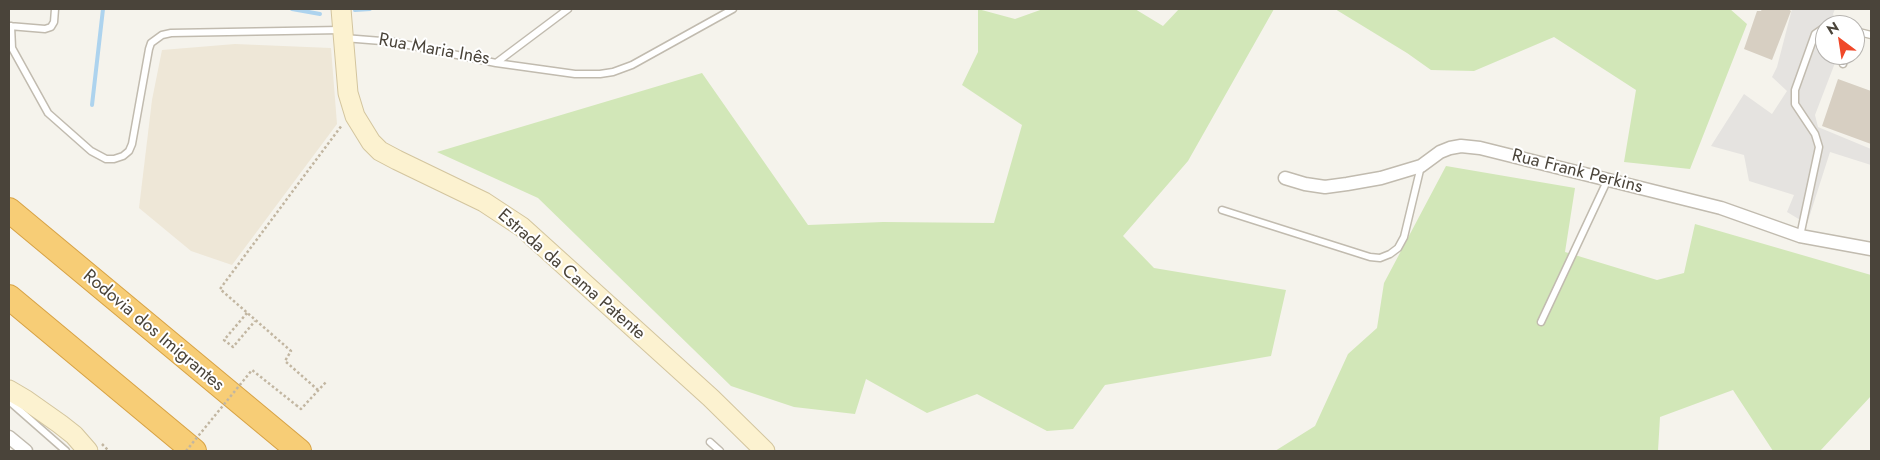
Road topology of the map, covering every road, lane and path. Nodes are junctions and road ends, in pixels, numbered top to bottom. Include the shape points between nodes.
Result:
1 (55, 9) edge
2 (340, 9) edge
3 (568, 9) edge
4 (733, 9) edge
5 (10, 26) edge
6 (343, 34) junction
7 (1815, 34) edge
8 (496, 63) junction
9 (355, 116) junction
10 (1421, 166) junction
11 (1285, 178) dead end
12 (1608, 179) junction
13 (9, 210) edge
14 (1222, 210) dead end
15 (1800, 236) junction
16 (1871, 249) edge
17 (9, 297) edge
18 (246, 313) junction
19 (255, 321) junction
20 (1541, 322) dead end
21 (326, 382) dead end
22 (9, 390) edge
23 (318, 390) junction
24 (9, 401) edge
25 (9, 437) edge
26 (710, 442) dead end
27 (26, 451) edge
28 (66, 451) edge
29 (88, 451) edge
30 (192, 451) edge
31 (299, 451) edge
32 (720, 451) edge
33 (765, 451) edge

1 - 5 lane via 51,27
2 - 6 street, Estrada da Cama Patente
3 - 8 lane, Rua Maria Inês
4 - 8 lane via 632,65 613,72 575,74
5 - 6 lane, Rua Maria Inês via 12,48 48,112 91,151 114,159 123,156 132,144 149,49 151,43 162,35
6 - 8 lane, Rua Maria Inês
6 - 9 street, Estrada da Cama Patente via 348,93
7 - 15 lane via 1795,90 1795,104 1815,134 1819,147
9 - 18 path via 344,122 220,289
9 - 33 street, Estrada da Cama Patente via 366,136 380,151 484,202 522,228 711,398
10 - 11 street, Rua Frank Perkins via 1381,178 1325,187
10 - 12 street, Rua Frank Perkins via 1440,152 1461,146
10 - 14 lane via 1404,237 1398,248 1380,258 1370,258
12 - 15 street, Rua Frank Perkins via 1721,208
12 - 20 lane
13 - 31 highway, Rodovia dos Imigrantes
15 - 16 street, Rua Frank Perkins
17 - 30 highway
18 - 19 path
18 - 19 path via 224,340 233,347
19 - 23 path via 292,352 285,361
21 - 23 path
22 - 29 street via 60,424
23 - 30 path, bridge via 301,410 252,370
24 - 28 lane
25 - 27 street
26 - 32 lane

